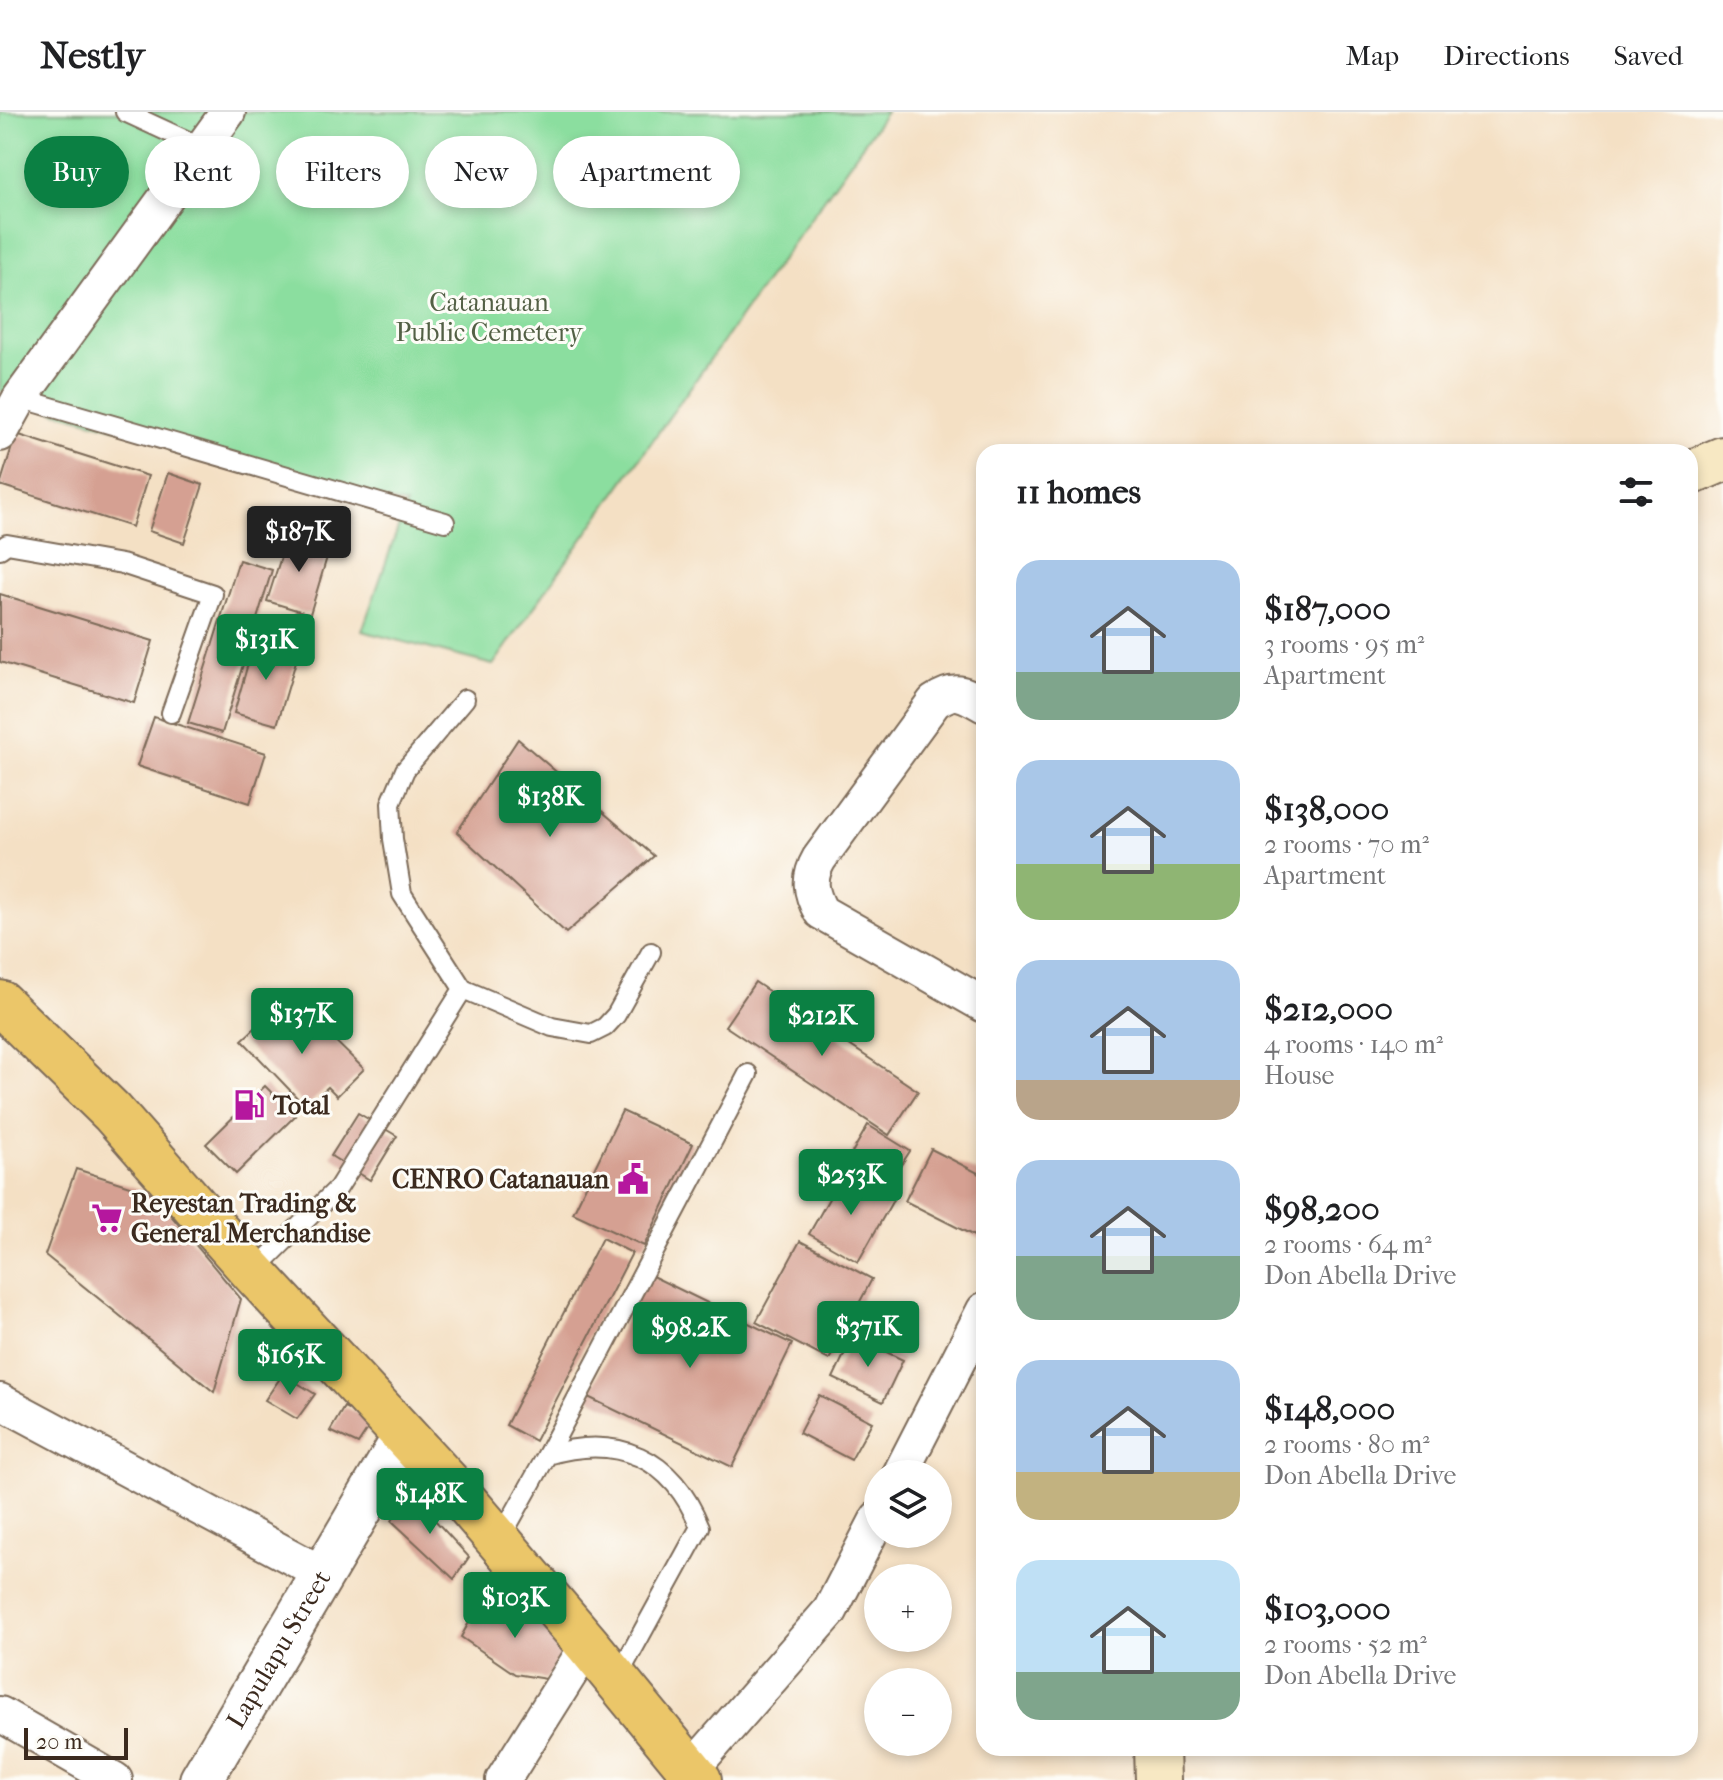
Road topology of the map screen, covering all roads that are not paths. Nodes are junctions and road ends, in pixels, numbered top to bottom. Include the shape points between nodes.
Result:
1 (125, 112) edge
2 (228, 112) edge
3 (177, 136) edge
4 (211, 136) edge
5 (159, 208) edge
6 (20, 398) junction
7 (0, 434) edge
8 (1723, 459) edge
9 (1698, 470) edge
10 (445, 522) dead end
11 (0, 549) edge
12 (465, 699) dead end
13 (976, 700) edge
14 (171, 713) dead end
15 (651, 952) dead end
16 (463, 989) junction
17 (976, 1000) edge
18 (0, 1003) edge
19 (748, 1074) dead end
20 (253, 1272) junction
21 (976, 1326) edge
22 (0, 1401) edge
23 (405, 1435) junction
24 (547, 1455) junction
25 (907, 1460) edge
26 (498, 1541) junction
27 (864, 1545) edge
28 (323, 1574) junction
29 (588, 1645) junction
30 (616, 1680) junction
31 (0, 1714) edge
32 (1157, 1756) edge
33 (695, 1775) edge
34 (115, 1780) edge
35 (201, 1780) edge
36 (503, 1780) edge
37 (1158, 1780) edge

1 - 3 lane
2 - 4 street
5 - 6 street
6 - 7 street
6 - 10 lane
8 - 9 main road
11 - 14 lane via 7,544 122,564 213,594
12 - 16 lane via 405,770 391,803 402,894
13 - 17 street via 958,693 934,702 819,859 811,887 821,912
15 - 16 lane via 616,1015 591,1034 552,1027
16 - 20 lane via 338,1188
18 - 20 main road via 112,1112
19 - 24 lane
20 - 23 main road
21 - 25 street
22 - 28 street
23 - 26 main road
23 - 28 street, Lapulapu Street
24 - 26 lane
24 - 30 lane via 592,1446 637,1456 670,1477 700,1527
26 - 29 main road
27 - 33 street via 830,1611
28 - 35 street, Lapulapu Street
29 - 30 main road
29 - 36 street
30 - 33 main road
31 - 34 street
32 - 37 main road

